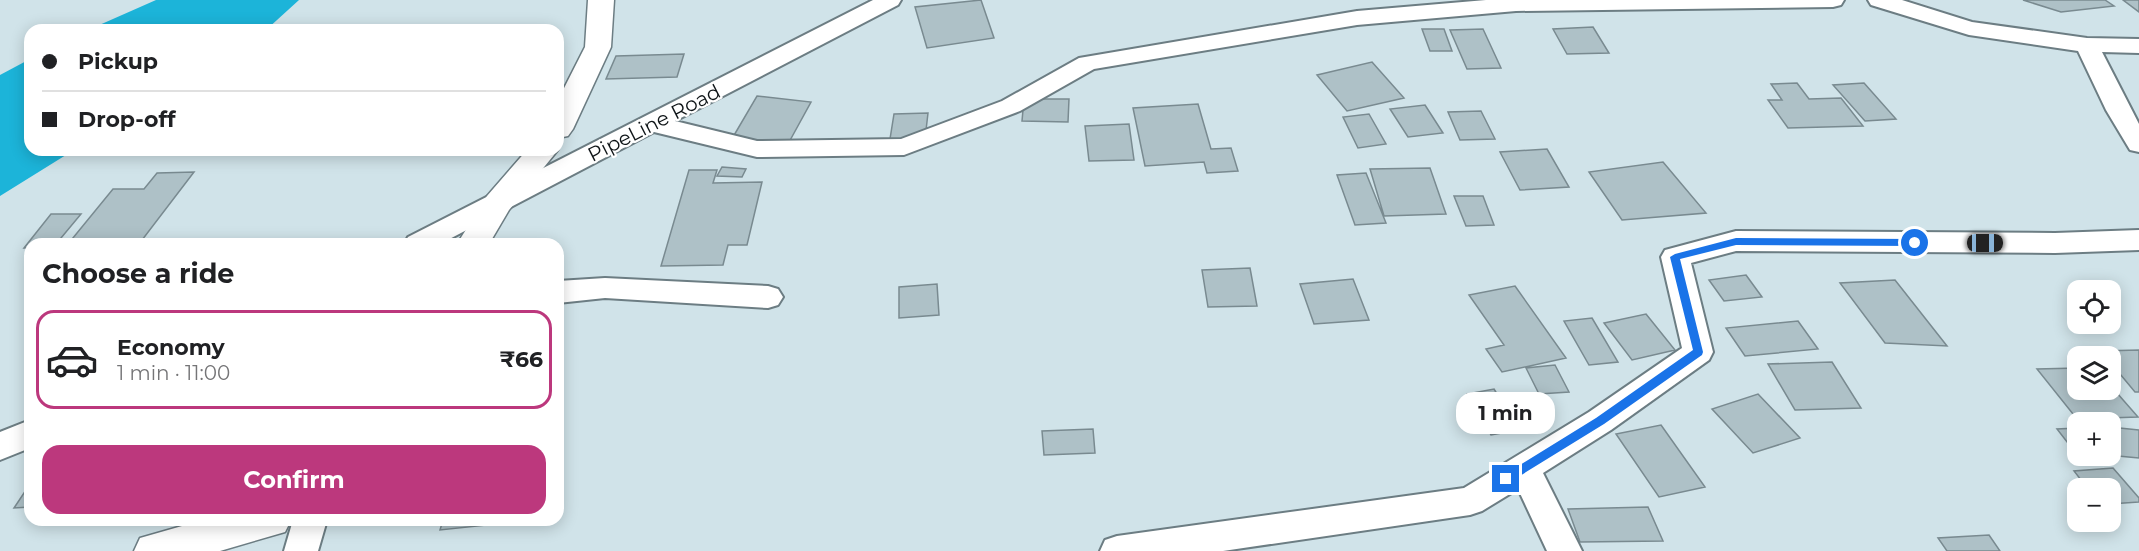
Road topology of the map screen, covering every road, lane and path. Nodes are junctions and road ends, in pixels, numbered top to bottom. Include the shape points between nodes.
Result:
1 (601, 0) edge
2 (890, 0) edge
3 (1833, 0) edge
4 (1879, 0) edge
5 (2087, 45) junction
6 (2139, 46) edge
7 (564, 117) edge
8 (652, 124) junction
9 (2139, 144) edge
10 (538, 156) edge
11 (498, 203) junction
12 (430, 238) edge
13 (477, 238) edge
14 (2139, 240) edge
15 (564, 291) edge
16 (768, 297) dead end
17 (24, 436) edge
18 (0, 447) edge
19 (1524, 468) junction
20 (248, 526) edge
21 (308, 526) edge
22 (154, 551) edge
23 (301, 551) edge
24 (1117, 551) edge
25 (1565, 551) edge

1 - 7 main road via 598,47
2 - 8 street, PipeLine Road
3 - 8 street via 1516,4 1346,20 1087,63 1011,106 904,147 757,149
4 - 5 street via 1968,28
5 - 6 street
5 - 9 street
8 - 11 street, PipeLine Road
10 - 11 main road
11 - 12 street, PipeLine Road
11 - 13 main road
14 - 19 street via 1736,241 1675,257 1698,352 1600,421
15 - 16 street via 605,288
17 - 18 street
19 - 24 street via 1470,501
19 - 25 street
20 - 22 main road
21 - 23 street

